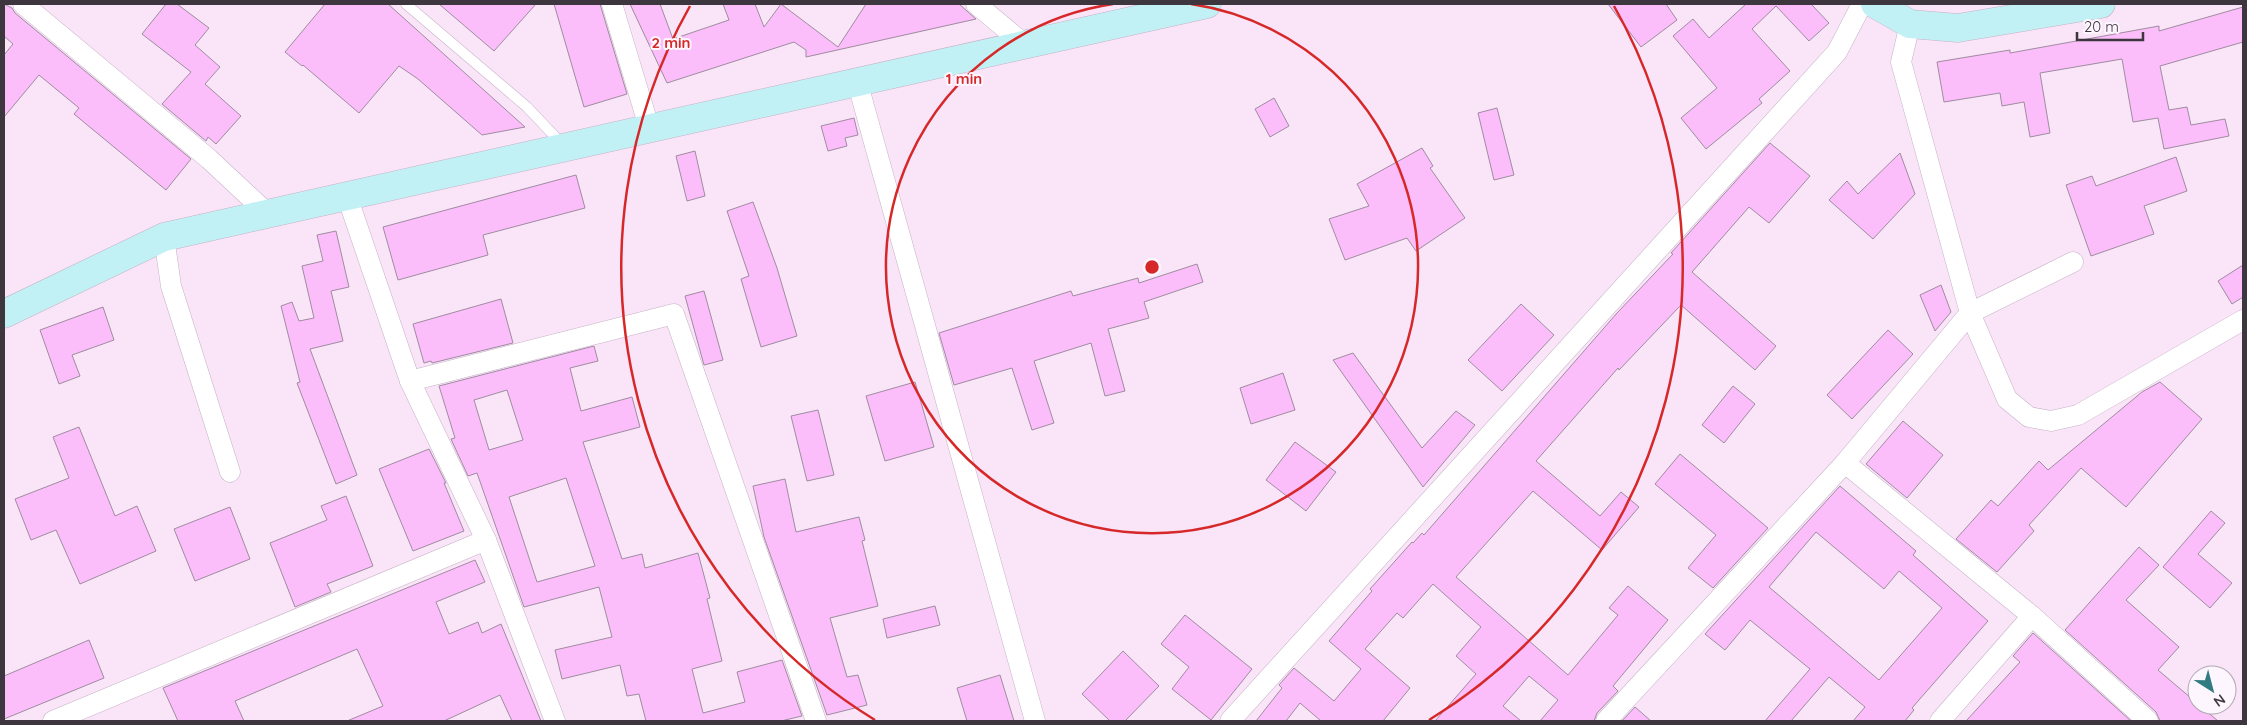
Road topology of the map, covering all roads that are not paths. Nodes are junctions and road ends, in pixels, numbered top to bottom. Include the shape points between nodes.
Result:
1 (23, 4) edge
2 (406, 4) edge
3 (612, 4) edge
4 (976, 4) edge
5 (1207, 4) edge
6 (1862, 4) edge
7 (1875, 4) edge
8 (2101, 4) edge
9 (1910, 24) junction
10 (1024, 44) junction
11 (857, 81) junction
12 (649, 127) junction
13 (565, 146) junction
14 (346, 196) junction
15 (268, 214) junction
16 (164, 237) junction
17 (2072, 262) dead end
18 (1970, 312) junction
19 (4, 314) edge
20 (2243, 320) edge
21 (410, 381) junction
22 (1845, 463) junction
23 (230, 472) dead end
24 (486, 540) junction
25 (2032, 616) junction
26 (53, 721) edge
27 (555, 721) edge
28 (816, 721) edge
29 (1035, 721) edge
30 (1230, 721) edge
31 (1606, 721) edge
32 (1940, 721) edge
33 (2148, 721) edge

1 - 15 street via 210,159
2 - 13 lane via 527,107
3 - 12 street
4 - 10 street
5 - 10 street
6 - 30 street via 1837,52
7 - 9 street
8 - 9 street via 1958,28
9 - 18 street via 1901,62
10 - 11 street
11 - 12 street
11 - 29 street
12 - 13 street
13 - 14 street
14 - 15 street
14 - 21 street
15 - 16 street
16 - 19 street
16 - 23 street via 171,286
17 - 18 street
18 - 20 street via 2006,399 2029,418 2051,421 2078,416
18 - 22 street
21 - 24 street
21 - 28 street via 674,314
22 - 25 street
22 - 31 street
24 - 26 street
24 - 27 street
25 - 32 street
25 - 33 street

